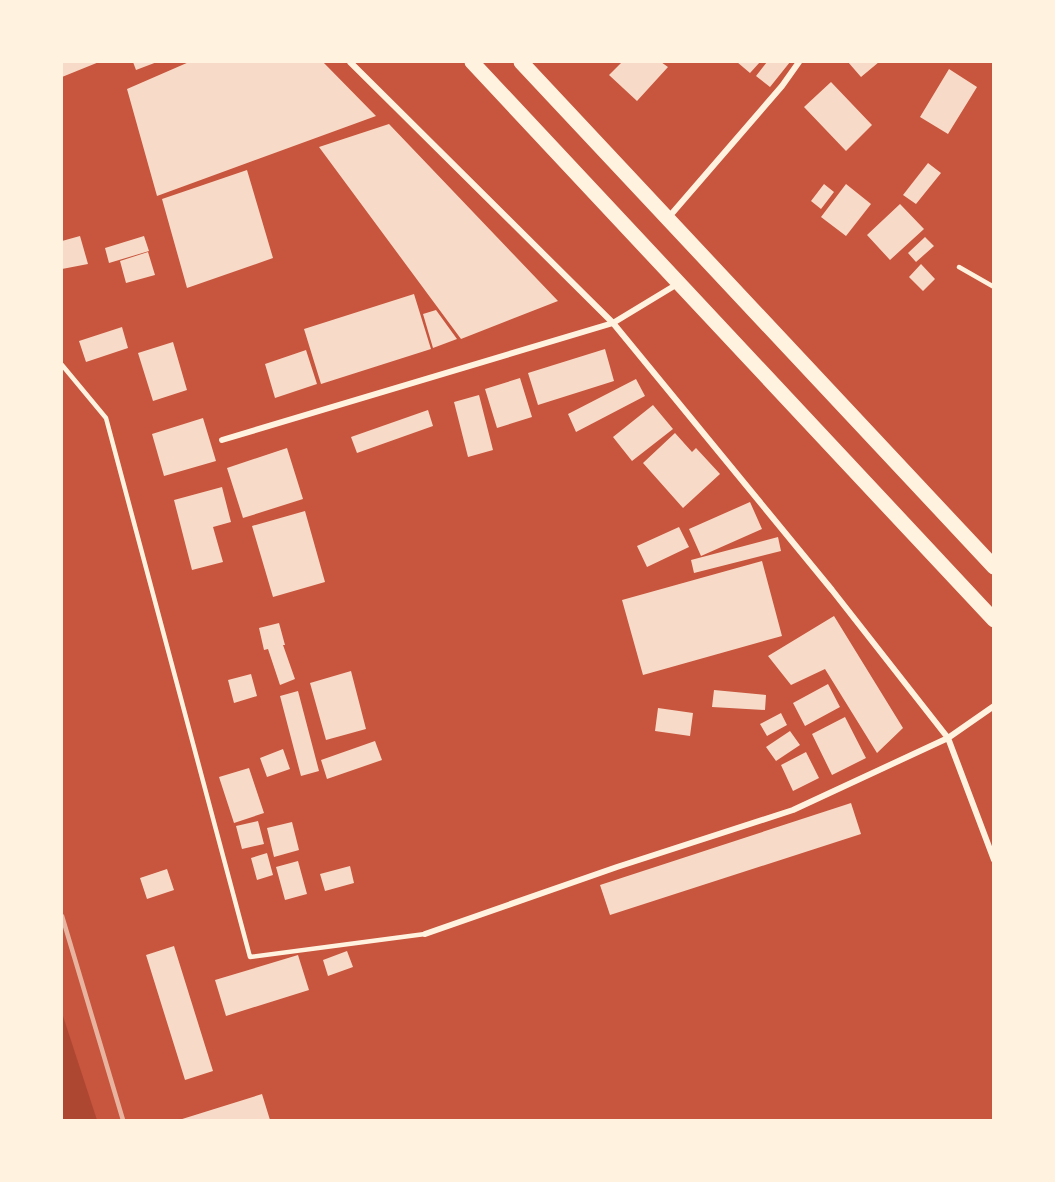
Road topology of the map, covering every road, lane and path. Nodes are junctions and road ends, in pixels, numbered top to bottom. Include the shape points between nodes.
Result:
1 (350, 62) edge
2 (472, 62) edge
3 (521, 62) edge
4 (799, 62) edge
5 (667, 219) junction
6 (959, 267) dead end
7 (680, 283) junction
8 (993, 287) edge
9 (613, 323) junction
10 (62, 365) edge
11 (222, 440) dead end
12 (993, 567) edge
13 (993, 620) edge
14 (993, 706) edge
15 (948, 738) junction
16 (993, 860) edge
17 (425, 934) joint

1 - 9 street
2 - 7 main road
3 - 5 main road
4 - 5 street
5 - 12 main road
6 - 8 lane
7 - 9 street
7 - 13 main road
9 - 11 street
9 - 15 street
10 - 17 lane via 106,418 250,957
14 - 15 street
15 - 16 street
15 - 17 street via 793,810

